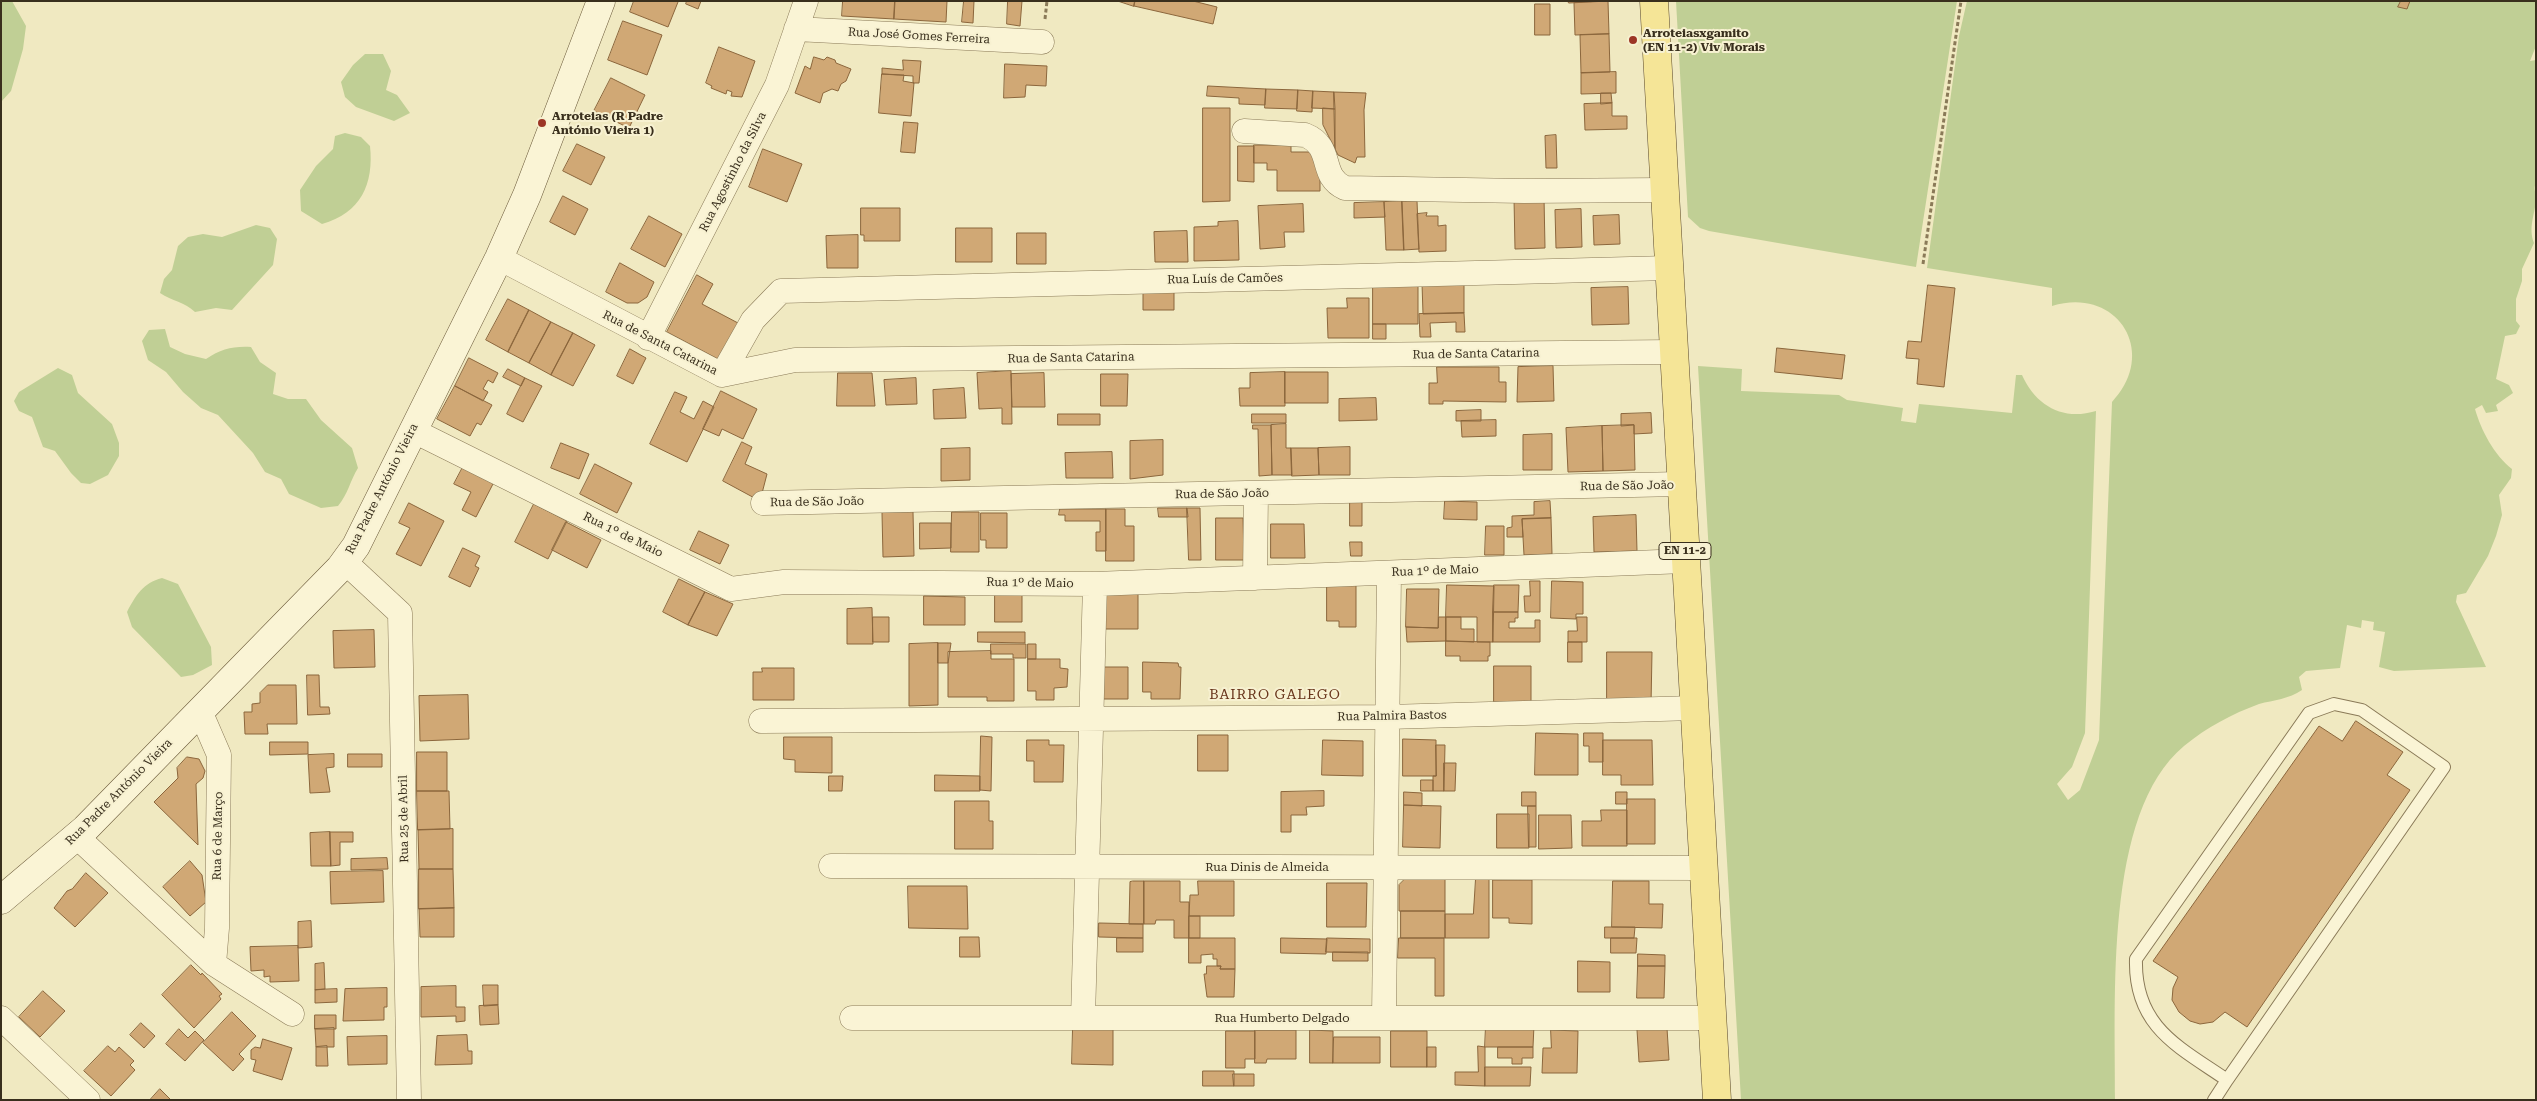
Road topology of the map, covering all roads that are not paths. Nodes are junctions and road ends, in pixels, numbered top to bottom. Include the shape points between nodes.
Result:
1 (600, 1) edge
2 (806, 1) edge
3 (1654, 1) edge
4 (796, 29) junction
5 (1042, 42) dead end
6 (1244, 132) dead end
7 (1664, 190) junction
8 (499, 258) junction
9 (1669, 268) junction
10 (648, 338) junction
11 (1673, 352) junction
12 (722, 375) junction
13 (412, 430) junction
14 (1681, 484) junction
15 (1256, 493) junction
16 (763, 503) dead end
17 (1685, 561) junction
18 (345, 562) junction
19 (1389, 573) junction
20 (1255, 578) junction
21 (1094, 584) junction
22 (1694, 708) junction
23 (200, 712) junction
24 (1388, 717) junction
25 (1089, 719) junction
26 (761, 721) dead end
27 (76, 836) junction
28 (832, 866) dead end
29 (1086, 866) junction
30 (1386, 867) junction
31 (1703, 868) junction
32 (1, 900) edge
33 (214, 964) junction
34 (292, 1014) dead end
35 (1, 1018) edge
36 (852, 1018) dead end
37 (1083, 1018) junction
38 (1384, 1018) junction
39 (1711, 1018) junction
40 (2228, 1080) junction
41 (88, 1100) edge
42 (409, 1100) edge
43 (1717, 1100) edge
44 (2214, 1100) edge

1 - 8 street, Rua Padre António Vieira via 527,195
2 - 4 street, Rua Agostinho da Silva
3 - 7 main road, EN 11-2
4 - 5 street, Rua José Gomes Ferreira
4 - 10 street, Rua Agostinho da Silva via 777,85
6 - 7 street via 1305,135 1314,139 1320,144 1332,179 1345,188 1524,192
7 - 9 main road, EN 11-2
8 - 10 street, Rua de Santa Catarina
8 - 13 street, Rua Padre António Vieira
9 - 11 main road, EN 11-2
9 - 12 street, Rua Luís de Camões via 781,290 752,320
10 - 12 street, Rua de Santa Catarina
11 - 12 street, Rua de Santa Catarina via 795,360
11 - 14 main road, EN 11-2
13 - 18 street, Rua Padre António Vieira via 356,546
13 - 21 street, Rua 1º de Maio via 731,589 784,582
14 - 15 street, Rua de São João
14 - 17 main road, EN 11-2
15 - 16 street, Rua de São João
15 - 20 street
17 - 19 street, Rua 1º de Maio
17 - 22 main road, EN 11-2
18 - 23 street, Rua Padre António Vieira
18 - 42 street, Rua 25 de Abril via 400,613
19 - 20 street, Rua 1º de Maio
19 - 24 street
20 - 21 street, Rua 1º de Maio
21 - 25 street
22 - 24 street, Rua Palmira Bastos
22 - 31 main road, EN 11-2
23 - 27 street, Rua Padre António Vieira
23 - 33 street, Rua 6 de Março via 219,755
24 - 25 street, Rua Palmira Bastos
24 - 30 street
25 - 26 street, Rua Palmira Bastos
25 - 29 street
27 - 32 street, Rua Padre António Vieira
27 - 33 street
28 - 29 street, Rua Dinis de Almeida
29 - 30 street, Rua Dinis de Almeida
29 - 37 street
30 - 31 street, Rua Dinis de Almeida
30 - 38 street
31 - 39 main road, EN 11-2
33 - 34 street
35 - 41 street
36 - 37 street, Rua Humberto Delgado
37 - 38 street, Rua Humberto Delgado
38 - 39 street, Rua Humberto Delgado
39 - 43 main road, EN 11-2
40 - 40 lane via 2444,766 2362,710 2334,704 2309,713 2136,959 2136,977 2152,1022 2171,1041
40 - 44 lane

